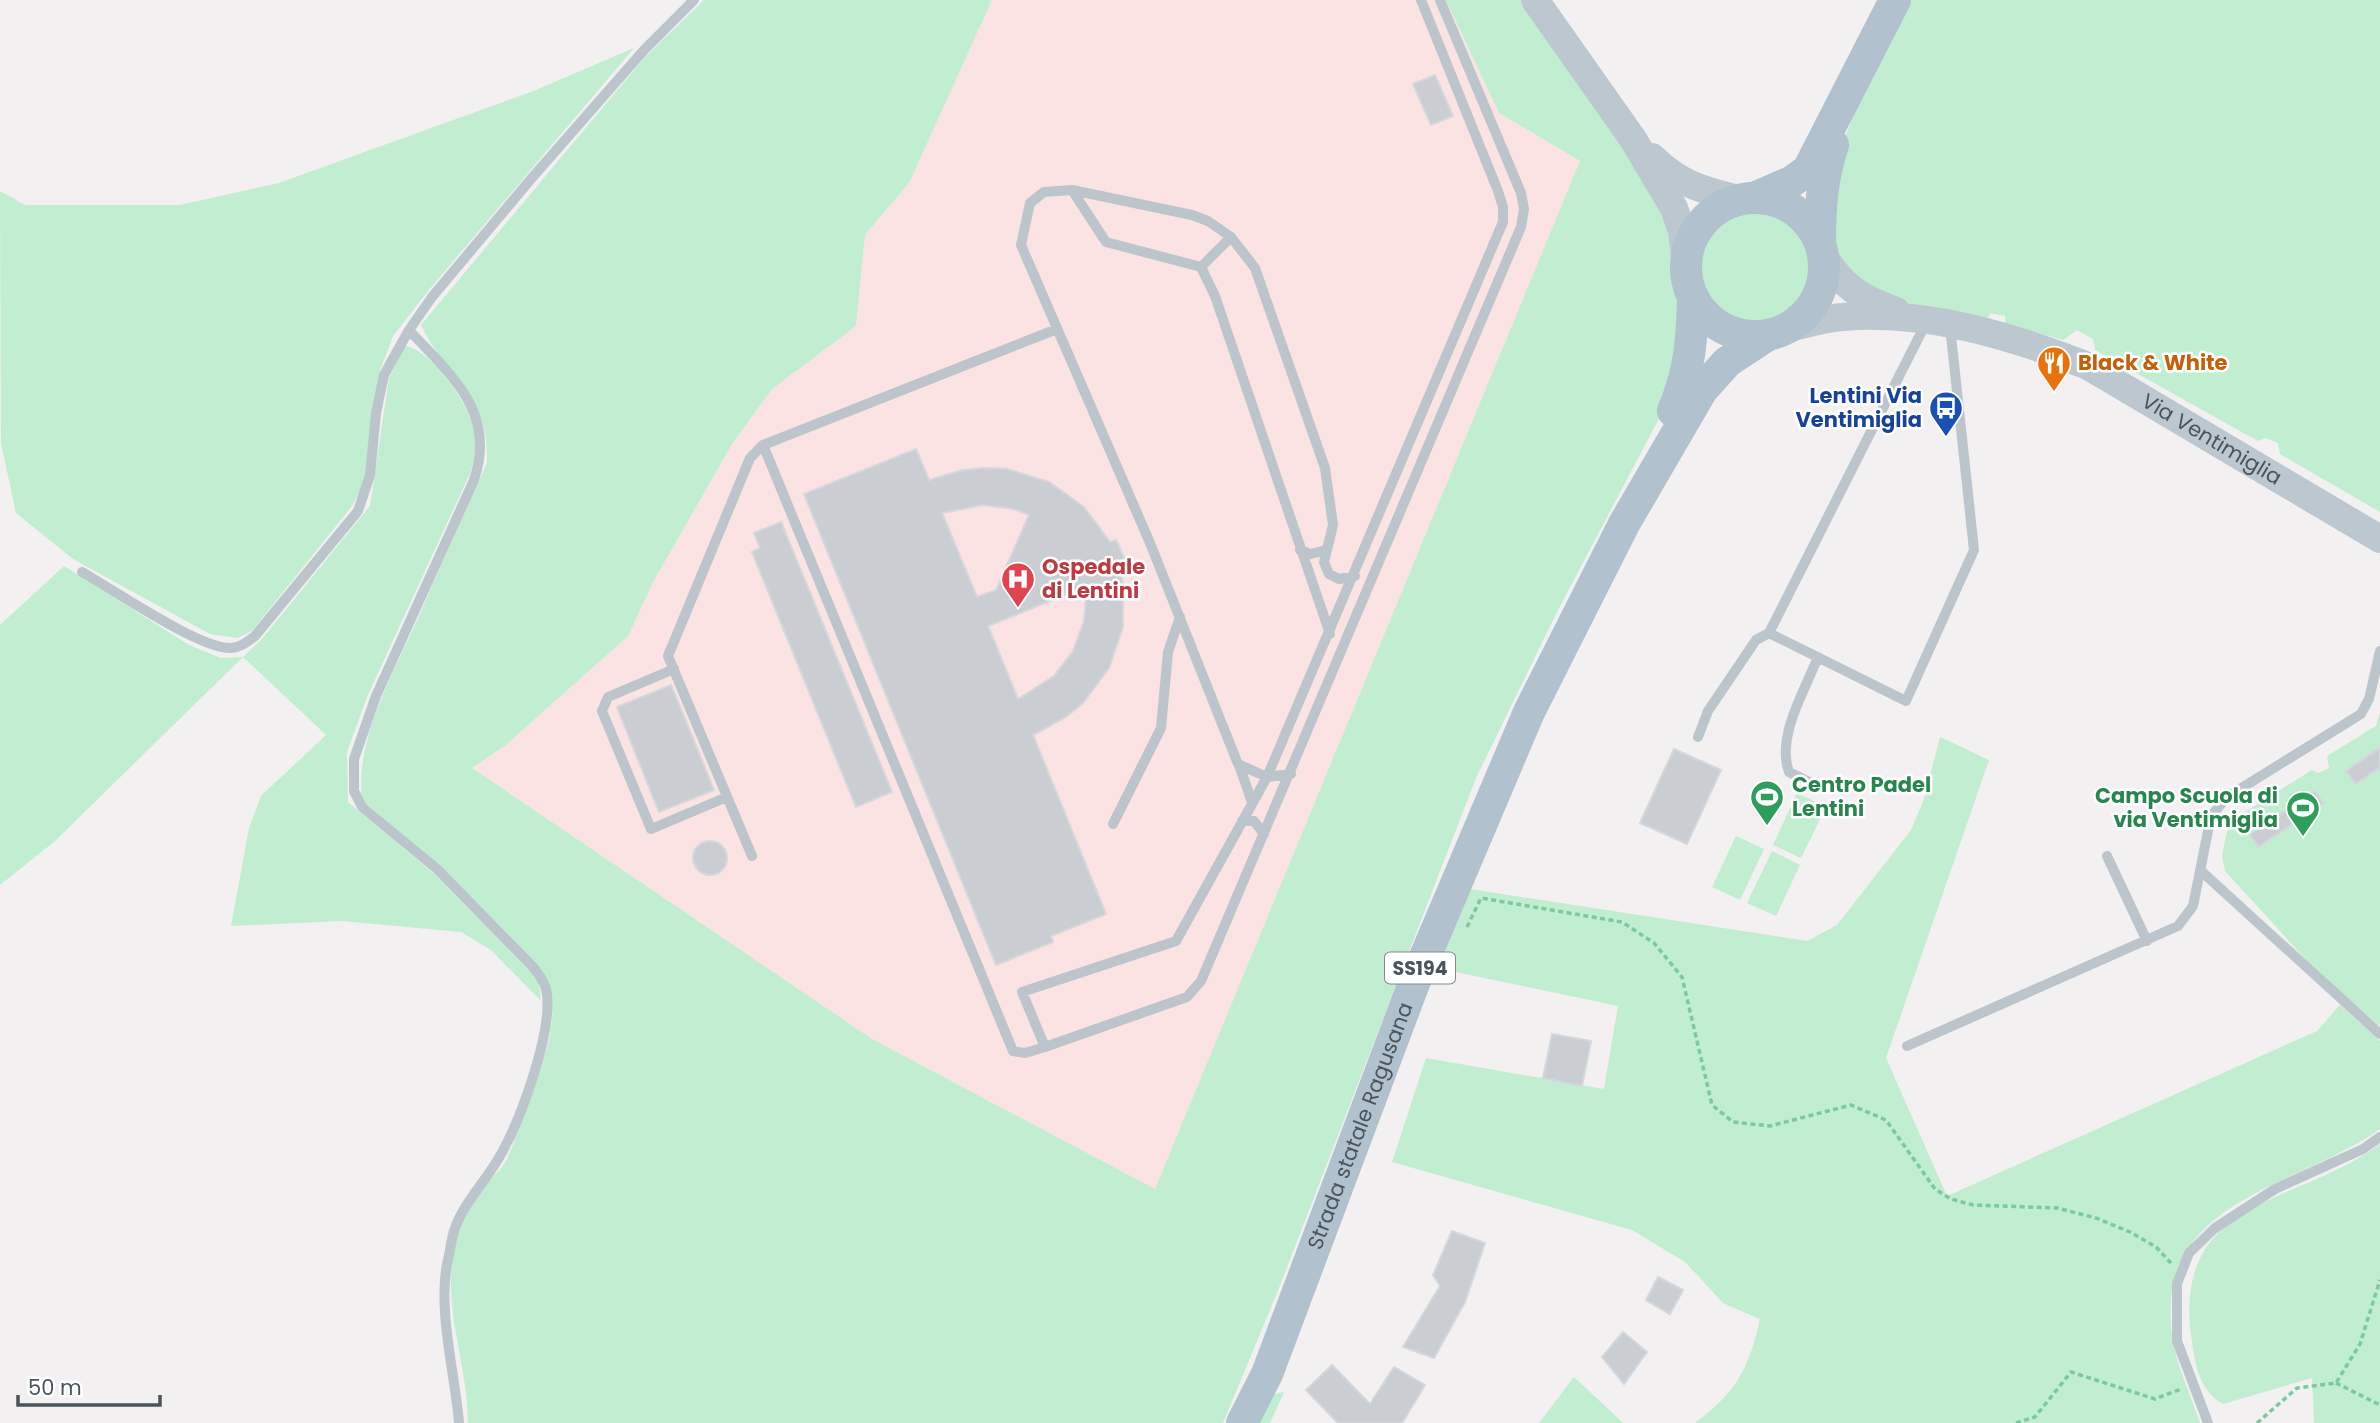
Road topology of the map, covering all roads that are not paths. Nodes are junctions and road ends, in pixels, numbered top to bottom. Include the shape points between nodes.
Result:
1 (694, 0) edge
2 (1421, 0) edge
3 (1440, 0) edge
4 (1535, 0) edge
5 (1895, 0) edge
6 (1855, 83) junction
7 (1633, 139) junction
8 (1072, 190) junction
9 (1748, 199) junction
10 (1231, 236) junction
11 (1822, 249) junction
12 (1686, 263) junction
13 (1201, 267) junction
14 (1693, 297) junction
15 (1932, 322) junction
16 (1057, 329) junction
17 (409, 330) junction
18 (1777, 332) junction
19 (763, 445) junction
20 (1625, 524) junction
21 (2380, 538) edge
22 (1300, 550) junction
23 (1326, 550) junction
24 (82, 572) dead end
25 (1355, 576) junction
26 (1181, 617) junction
27 (1769, 633) junction
28 (1330, 634) junction
29 (2380, 652) edge
30 (1818, 657) junction
31 (674, 669) junction
32 (1698, 737) dead end
33 (1238, 764) junction
34 (1291, 774) junction
35 (1267, 777) junction
36 (1823, 789) dead end
37 (727, 797) junction
38 (1252, 802) junction
39 (1242, 821) junction
40 (1113, 824) dead end
41 (1264, 835) junction
42 (752, 856) dead end
43 (2107, 856) dead end
44 (2200, 870) junction
45 (2147, 942) junction
46 (2380, 1034) edge
47 (1045, 1046) junction
48 (1907, 1046) dead end
49 (2380, 1137) edge
50 (459, 1423) edge
51 (1242, 1423) edge
52 (2208, 1423) edge

1 - 17 lane via 643,50 540,169
2 - 25 lane via 1498,191 1503,222
3 - 34 lane via 1521,193 1521,227
4 - 7 main road
5 - 6 main road
6 - 9 main road via 1808,170 1791,183
6 - 11 main road via 1824,172
7 - 9 main road via 1671,176 1693,188
7 - 12 main road via 1674,208
8 - 10 lane via 1192,215
8 - 13 lane via 1105,242
8 - 16 lane via 1044,192 1030,203 1021,245
9 - 11 main road via 1772,200 1794,210 1812,227
9 - 12 main road via 1725,205 1705,219 1692,239
10 - 13 lane
10 - 23 lane via 1255,268 1325,468 1333,525
11 - 15 main road via 1844,286 1872,303
11 - 18 main road via 1824,278 1816,301 1805,316
12 - 14 main road
13 - 22 lane via 1215,296
14 - 18 main road via 1721,327 1744,335
14 - 20 main road via 1686,381
15 - 18 main road via 1868,315
15 - 21 main road, Via Ventimiglia via 2009,338 2088,366
15 - 27 lane
15 - 30 lane via 1974,550 1906,701
16 - 19 lane
16 - 26 lane
17 - 24 lane via 384,374 370,475 358,511 255,636 229,649 199,640
17 - 50 lane via 470,400 482,444 474,480 376,696 354,759 354,791 362,807 437,869 533,967 543,980 547,1003 543,1042 512,1131 455,1229 446,1307
18 - 20 main road via 1727,362 1703,390
19 - 31 lane via 750,458 668,656
19 - 47 lane via 1013,1051 1025,1053
20 - 51 main road, Strada statale Ragusana / SS194 via 1529,712 1468,850 1267,1374
22 - 23 lane via 1311,554
22 - 28 lane
23 - 25 lane via 1329,574 1339,579
25 - 28 lane
26 - 33 lane
26 - 40 lane via 1168,652 1160,728
27 - 30 lane
27 - 32 lane via 1756,640 1708,711
28 - 35 lane
29 - 44 lane via 2361,714 2228,797 2211,816
30 - 36 lane via 1786,740 1784,760 1788,772
31 - 37 lane
31 - 37 lane via 608,697 602,711 651,829
33 - 35 lane
33 - 38 lane
34 - 35 lane
34 - 41 lane
35 - 38 lane
37 - 42 lane
38 - 39 lane
39 - 41 lane via 1254,821
39 - 47 lane via 1176,941 1022,992
41 - 47 lane via 1200,981 1187,997
43 - 45 lane
44 - 45 lane via 2193,906 2178,926
44 - 46 lane
45 - 48 lane
49 - 52 lane via 2275,1189 2238,1212 2189,1253 2180,1272 2177,1340

